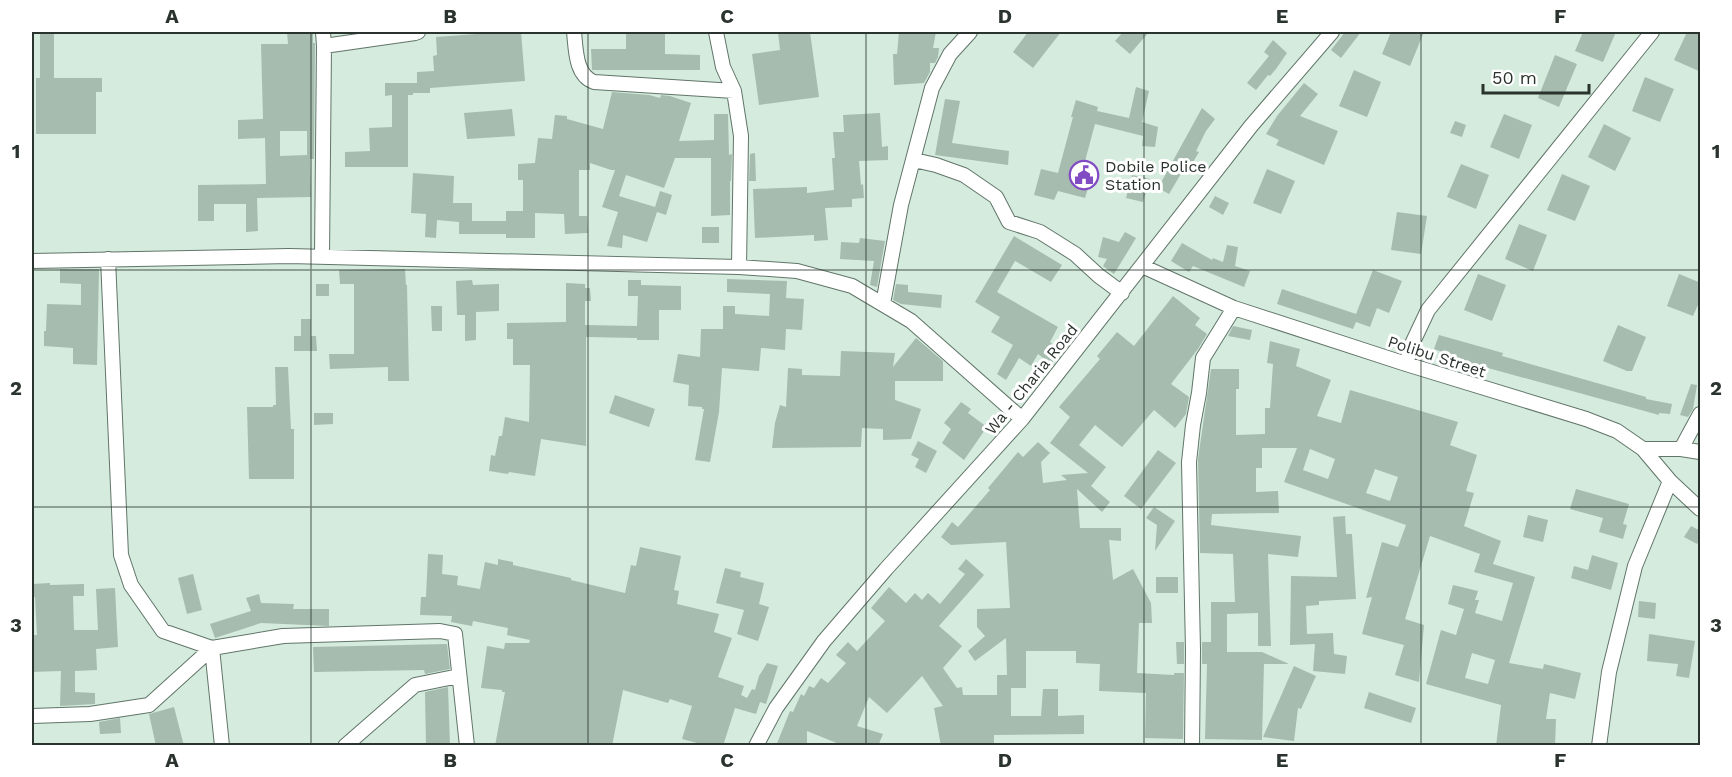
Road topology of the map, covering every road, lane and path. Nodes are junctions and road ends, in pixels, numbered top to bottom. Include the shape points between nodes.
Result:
1 (323, 32) edge
2 (418, 32) edge
3 (574, 32) edge
4 (716, 32) edge
5 (970, 32) edge
6 (1332, 32) edge
7 (1652, 32) edge
8 (324, 46) junction
9 (734, 91) junction
10 (914, 160) junction
11 (322, 257) junction
12 (108, 259) junction
13 (32, 261) edge
14 (1142, 266) junction
15 (739, 267) junction
16 (1122, 293) junction
17 (883, 304) junction
18 (1234, 308) junction
19 (1406, 364) junction
20 (1701, 414) edge
21 (1022, 419) junction
22 (1643, 449) junction
23 (1681, 449) junction
24 (1701, 452) edge
25 (1670, 481) junction
26 (1701, 509) edge
27 (212, 648) junction
28 (459, 676) junction
29 (32, 716) edge
30 (222, 746) edge
31 (345, 746) edge
32 (467, 746) edge
33 (756, 746) edge
34 (1192, 746) edge
35 (1599, 746) edge

1 - 8 street
2 - 8 street
3 - 9 street via 580,70 594,82
4 - 9 street via 723,67
5 - 10 street via 950,54 933,88
6 - 14 street, Wa - Charia Road via 1251,126
7 - 19 street via 1428,310
8 - 11 street
9 - 15 street via 741,136
10 - 16 street via 964,175 996,197 1009,222 1040,232 1075,254
10 - 17 street via 901,205
11 - 12 street
11 - 15 street
12 - 13 street
12 - 27 street via 121,555 131,585 163,631
14 - 16 street, Wa - Charia Road
14 - 18 street, Polibu Street
15 - 17 street via 797,271 852,286
16 - 21 street, Wa - Charia Road
17 - 21 street via 911,321
18 - 19 street, Polibu Street
18 - 34 street via 1203,358 1189,462
19 - 22 street, Polibu Street via 1586,419 1617,431
20 - 23 street
21 - 33 street, Wa - Charia Road via 824,641 776,708
22 - 23 street
22 - 25 street, Polibu Street
23 - 24 street
25 - 26 street, Polibu Street
25 - 35 street via 1635,566 1609,672
27 - 28 street via 283,636 440,631 454,634
27 - 29 street via 149,705 90,714
27 - 30 street
28 - 31 street via 415,685
28 - 32 street

